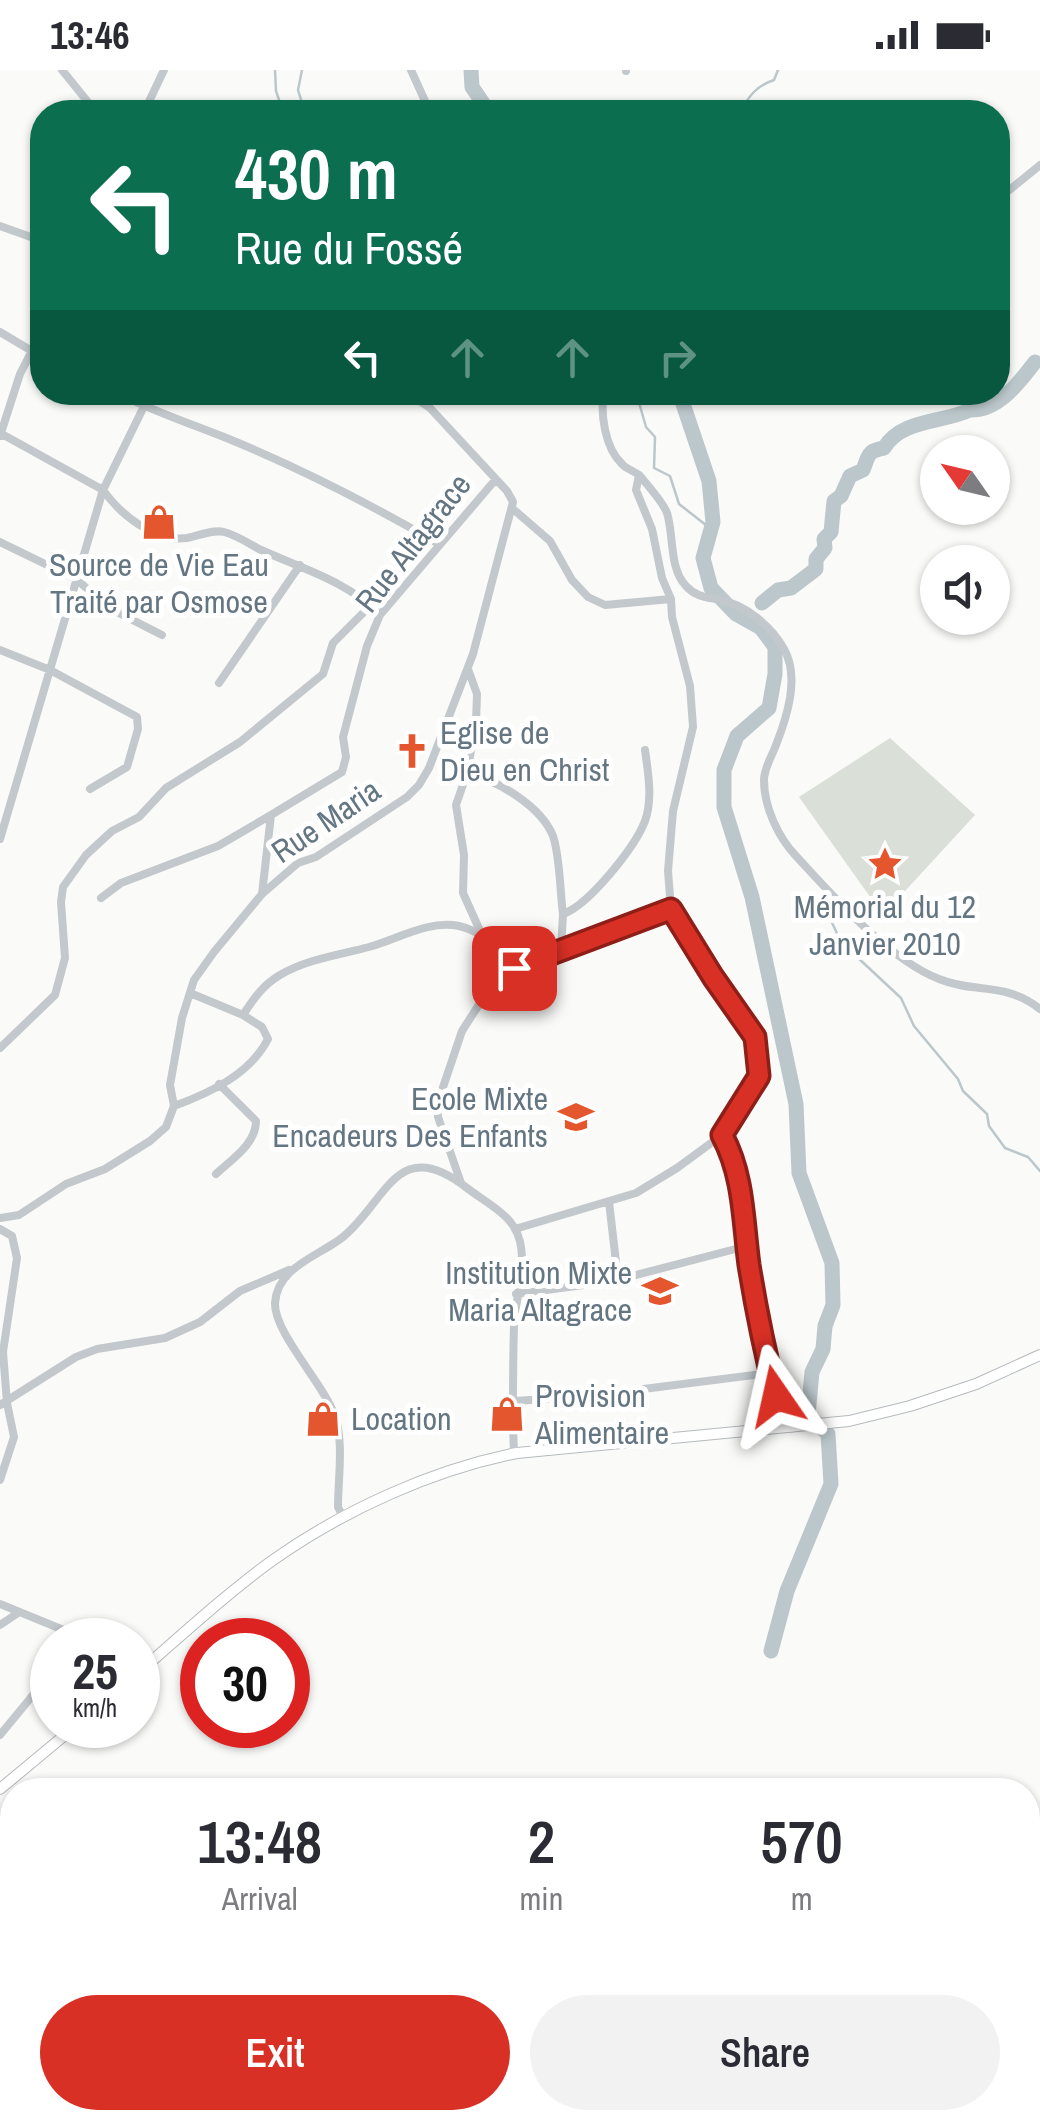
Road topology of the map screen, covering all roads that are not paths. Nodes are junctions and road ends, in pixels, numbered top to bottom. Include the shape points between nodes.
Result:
1 (62, 70) edge
2 (164, 70) edge
3 (411, 70) edge
4 (86, 100) edge
5 (150, 100) edge
6 (425, 100) edge
7 (1040, 165) edge
8 (1010, 190) edge
9 (0, 226) edge
10 (30, 237) edge
11 (0, 332) edge
12 (30, 351) edge
13 (30, 356) edge
14 (140, 405) edge
15 (426, 405) edge
16 (602, 405) edge
17 (144, 407) junction
18 (0, 434) edge
19 (640, 475) junction
20 (496, 479) junction
21 (103, 490) junction
22 (513, 510) junction
23 (0, 542) edge
24 (440, 544) junction
25 (300, 565) junction
26 (76, 579) junction
27 (671, 599) junction
28 (371, 606) junction
29 (380, 615) junction
30 (162, 635) dead end
31 (0, 650) edge
32 (468, 669) junction
33 (50, 670) junction
34 (219, 683) dead end
35 (645, 750) dead end
36 (467, 773) junction
37 (90, 789) dead end
38 (271, 815) junction
39 (0, 839) edge
40 (262, 894) junction
41 (101, 898) dead end
42 (671, 909) junction
43 (563, 914) junction
44 (484, 937) junction
45 (561, 950) junction
46 (514, 968) junction
47 (190, 993) junction
48 (1040, 1009) edge
49 (243, 1014) junction
50 (0, 1048) edge
51 (219, 1084) junction
52 (174, 1106) junction
53 (722, 1135) junction
54 (216, 1174) dead end
55 (461, 1183) junction
56 (609, 1202) junction
57 (0, 1218) edge
58 (515, 1228) junction
59 (0, 1229) edge
60 (747, 1246) junction
61 (289, 1270) junction
62 (618, 1279) junction
63 (516, 1294) junction
64 (1040, 1355) edge
65 (770, 1373) junction
66 (514, 1401) junction
67 (4, 1404) edge
68 (792, 1428) junction
69 (514, 1453) junction
70 (0, 1480) edge
71 (343, 1517) junction
72 (0, 1604) edge
73 (18, 1613) junction
74 (31, 1618) edge
75 (0, 1625) edge
76 (160, 1654) edge
77 (30, 1699) edge
78 (0, 1735) edge
79 (49, 1748) edge
80 (13, 1778) edge

1 - 4 street
2 - 5 street
3 - 6 street
7 - 8 street
9 - 10 street
11 - 12 street
13 - 18 street
14 - 17 street
15 - 20 street
16 - 19 street via 607,437 621,464
17 - 21 street
17 - 24 street via 362,500
18 - 21 street
19 - 27 street via 636,490
19 - 48 street via 666,512 687,588 750,611 788,657 789,703 764,778 771,816 794,855 836,901 916,968 942,981 1002,989
20 - 22 street
20 - 24 street, Rue Altagrace
21 - 25 street via 114,506 164,537 220,530
21 - 26 street
22 - 27 street via 550,541 588,597 605,605
22 - 32 street, Rue Maria
23 - 26 street
24 - 29 street, Rue Altagrace
25 - 28 street
25 - 34 street
26 - 30 street via 110,608
26 - 33 street
27 - 42 street via 694,727 673,811
28 - 29 street
28 - 50 street via 332,643 323,674 86,855 63,887 60,984
29 - 38 street, Rue Altagrace via 343,737 342,772
31 - 33 street
32 - 36 street via 476,726
32 - 40 street, Rue Maria via 413,792 298,863
33 - 37 street via 137,717 127,768
33 - 39 street
35 - 43 street via 645,820 605,881
36 - 43 street via 494,780 544,822 553,837
36 - 44 street via 456,805 463,893
38 - 40 street
38 - 41 street, Rue Altagrace via 218,846 120,883
40 - 47 street, Rue Maria
42 - 45 street
42 - 53 street via 755,1037 759,1076
43 - 45 street
44 - 46 street
44 - 49 street via 440,925 398,934 280,975
45 - 46 street
46 - 55 street via 462,1032 437,1105
47 - 49 street
47 - 52 street, Rue Maria via 170,1085
49 - 51 street via 268,1040 246,1069
51 - 52 street
51 - 54 street via 256,1127
52 - 57 street via 166,1127 150,1141 30,1210
53 - 56 street via 636,1193
53 - 60 street via 740,1184
55 - 58 street
55 - 61 street via 431,1167 404,1170 352,1229
56 - 58 street
56 - 62 street
58 - 63 street via 522,1252
59 - 67 street via 12,1236 17,1258 3,1352
60 - 62 street
60 - 65 street
61 - 67 street via 240,1291 200,1322 165,1338 76,1358
61 - 71 street via 276,1312 337,1421
62 - 63 street
63 - 66 street
64 - 68 main road via 910,1406
65 - 66 street
65 - 68 street
66 - 69 street
67 - 70 street via 14,1436
68 - 69 main road
69 - 71 main road via 470,1463
71 - 76 main road via 269,1563
72 - 73 street
73 - 74 street
73 - 75 street
77 - 78 street
79 - 80 main road

